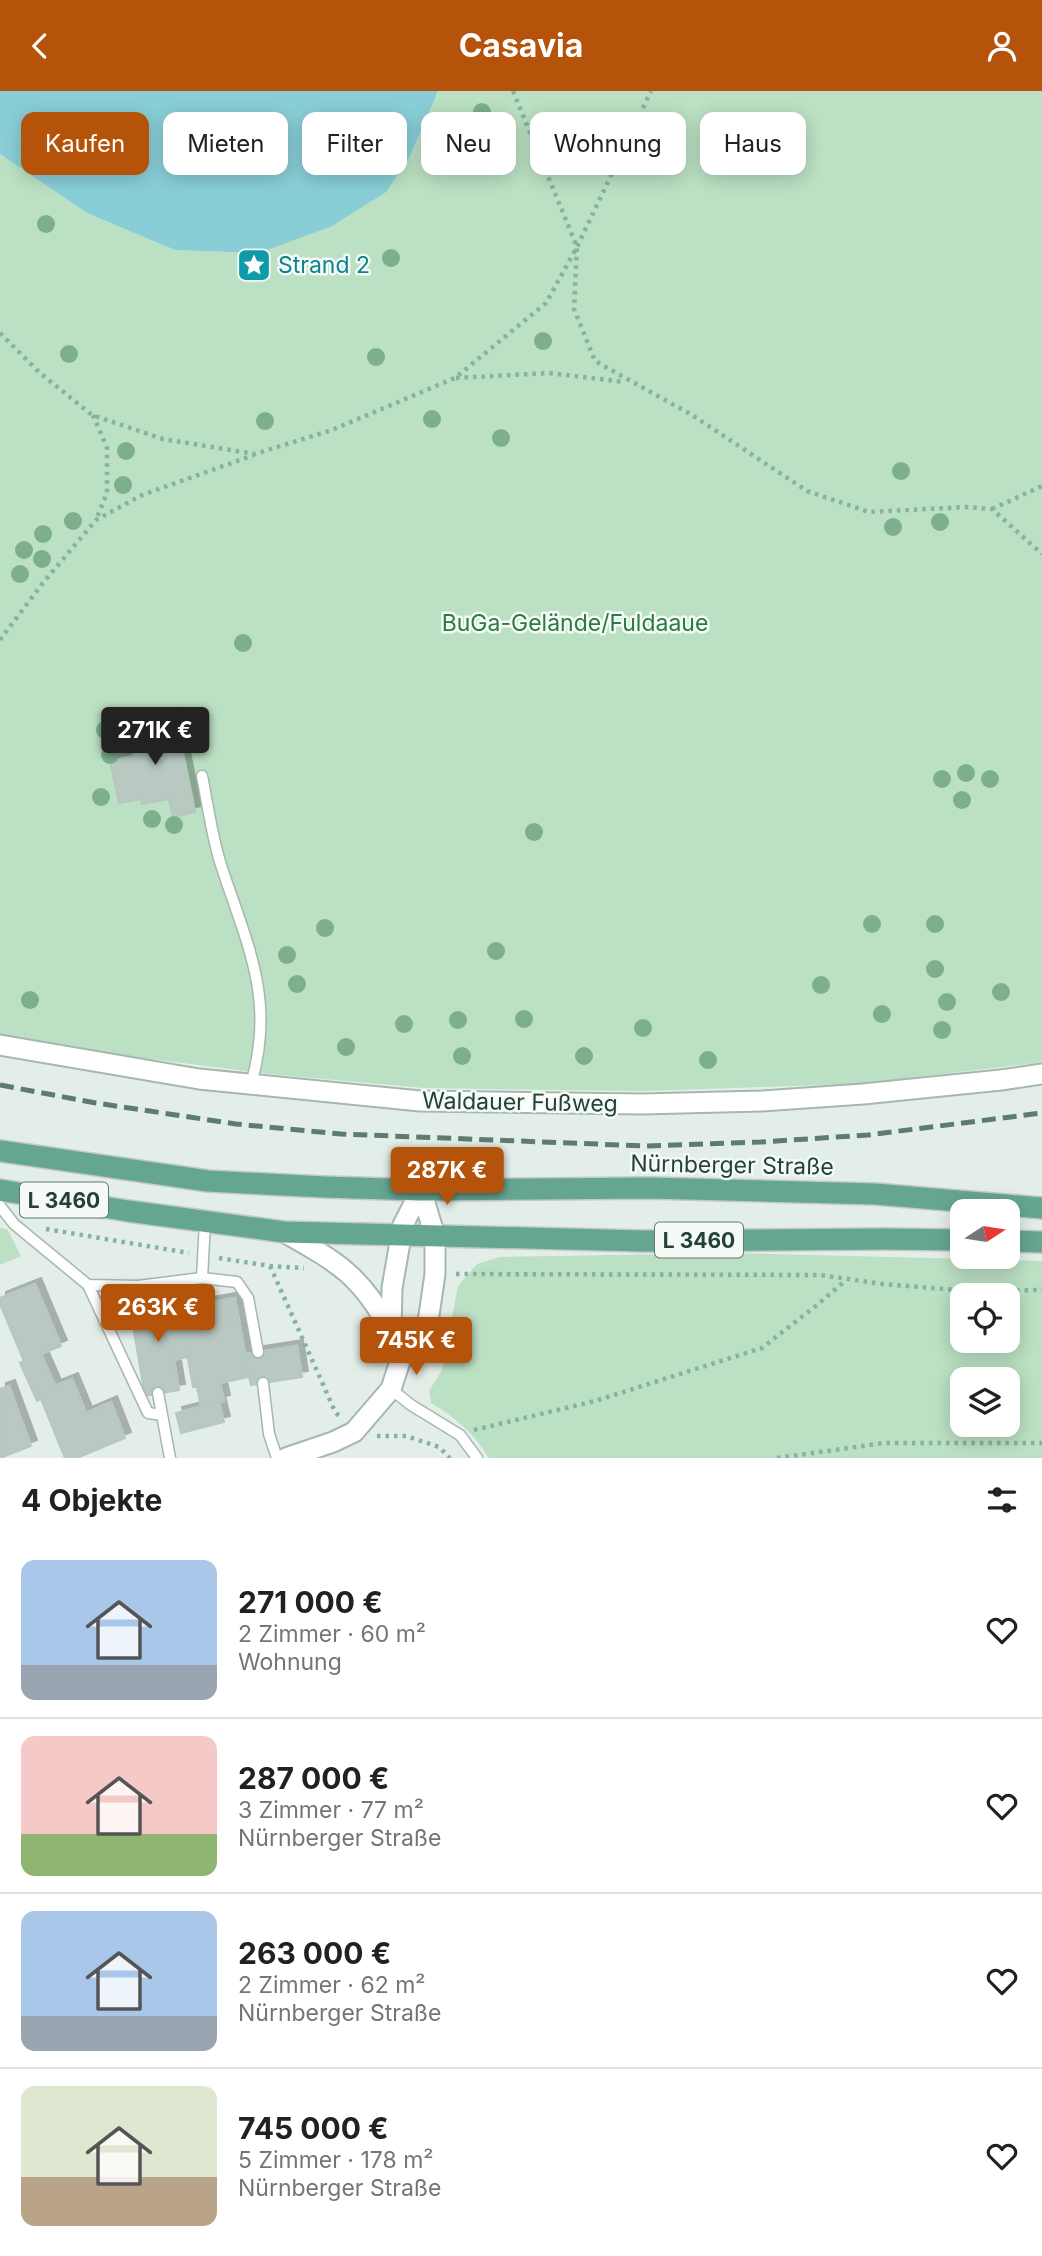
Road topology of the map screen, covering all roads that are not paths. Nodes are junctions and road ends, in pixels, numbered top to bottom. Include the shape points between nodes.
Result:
1 (202, 776) dead end
2 (0, 1045) edge
3 (1042, 1074) edge
4 (250, 1084) junction
5 (0, 1151) edge
6 (0, 1190) edge
7 (421, 1190) junction
8 (0, 1206) edge
9 (1042, 1208) edge
10 (205, 1223) junction
11 (284, 1232) junction
12 (401, 1235) junction
13 (435, 1236) junction
14 (950, 1240) edge
15 (1020, 1241) edge
16 (1042, 1242) edge
17 (202, 1278) junction
18 (88, 1285) junction
19 (138, 1286) junction
20 (141, 1300) dead end
21 (391, 1330) junction
22 (258, 1352) dead end
23 (403, 1352) junction
24 (263, 1383) dead end
25 (391, 1389) junction
26 (158, 1393) dead end
27 (162, 1415) junction
28 (170, 1458) edge
29 (277, 1458) edge
30 (286, 1458) edge
31 (477, 1458) edge

1 - 4 lane via 220,863 257,974 261,1014 258,1060
2 - 4 street, Waldauer Fußweg
3 - 4 street, Waldauer Fußweg via 863,1094 642,1104 420,1101
5 - 7 main road, L 3460 via 208,1181
6 - 10 main road, L 3460
7 - 9 main road, Nürnberger Straße / L 3460 via 650,1188 875,1194
7 - 12 street
7 - 13 street
8 - 18 lane via 14,1224
10 - 11 main road, L 3460
10 - 17 lane
11 - 12 main road, L 3460
11 - 21 street via 347,1271 377,1304
12 - 13 main road
12 - 21 street
13 - 14 main road, L 3460 via 643,1241
13 - 23 street via 428,1322
15 - 16 main road
17 - 19 lane
17 - 22 lane via 237,1282 248,1298
18 - 19 lane
18 - 27 lane via 148,1413
19 - 20 lane
21 - 23 street
23 - 25 street
24 - 29 lane
25 - 30 street via 354,1432
25 - 31 lane via 460,1435
26 - 27 lane
27 - 28 lane

